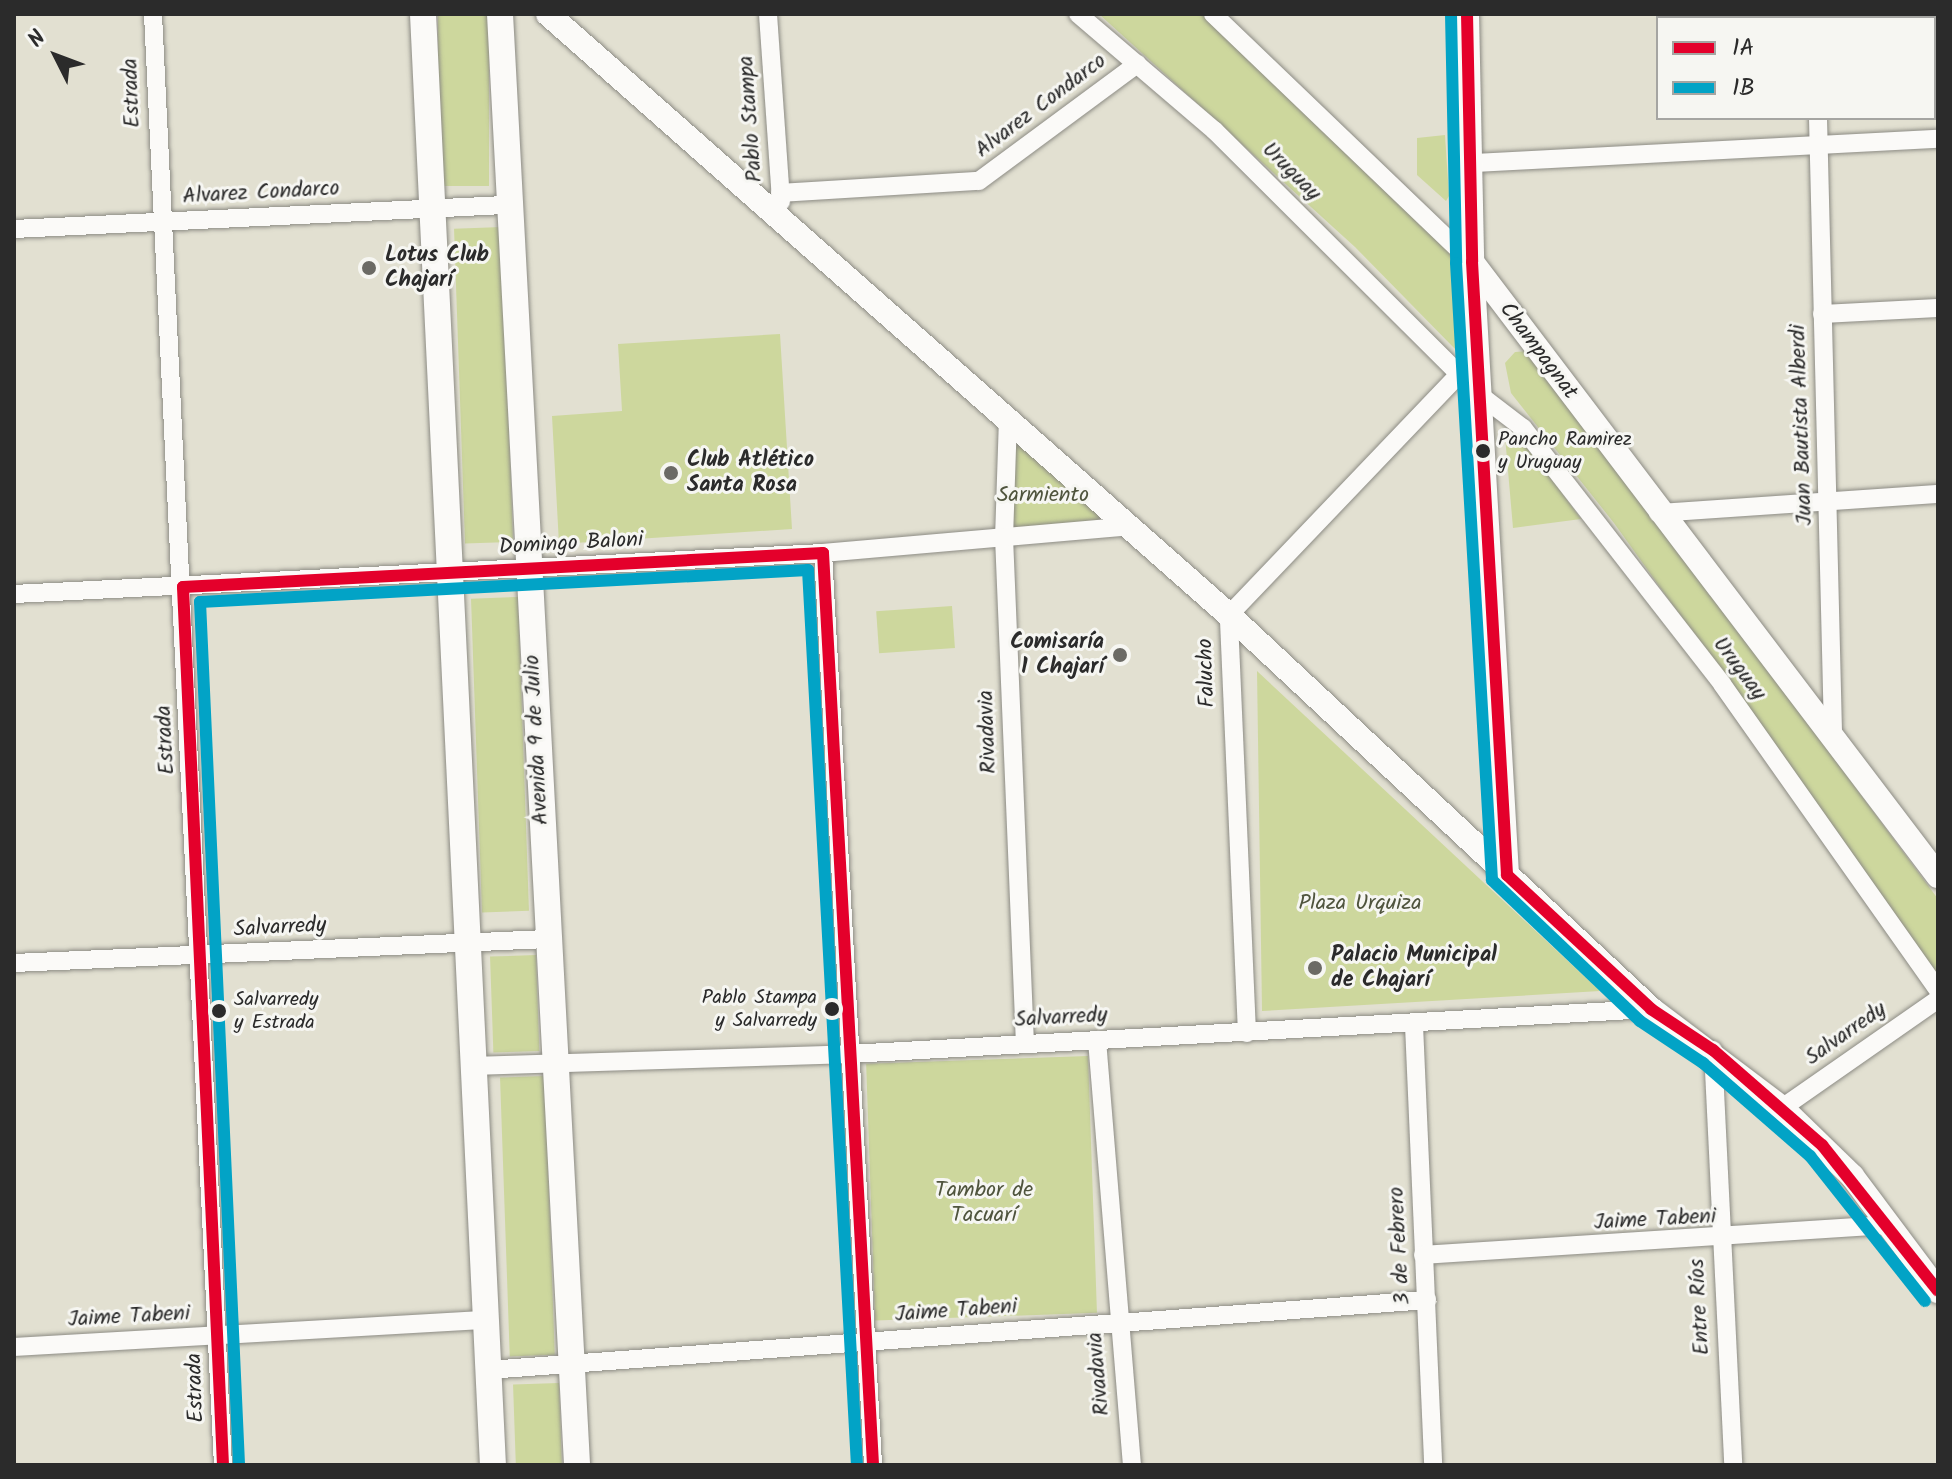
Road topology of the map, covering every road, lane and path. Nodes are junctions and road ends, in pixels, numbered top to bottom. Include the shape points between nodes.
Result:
1 (153, 14) edge
2 (423, 14) edge
3 (500, 14) edge
4 (548, 14) edge
5 (768, 14) edge
6 (1078, 14) edge
7 (1213, 14) edge
8 (1467, 14) edge
9 (1137, 64) junction
10 (1818, 120) edge
11 (1938, 139) edge
12 (1819, 145) junction
13 (1474, 163) junction
14 (780, 193) junction
15 (510, 205) junction
16 (430, 208) junction
17 (783, 221) junction
18 (162, 222) junction
19 (14, 229) edge
20 (1472, 262) junction
21 (1938, 308) edge
22 (1822, 314) junction
23 (1472, 380) junction
24 (1008, 418) junction
25 (1938, 494) edge
26 (1829, 500) junction
27 (1658, 513) junction
28 (1129, 526) junction
29 (1004, 537) junction
30 (823, 553) junction
31 (529, 571) junction
32 (448, 575) junction
33 (183, 587) junction
34 (14, 594) edge
35 (1229, 615) junction
36 (1833, 730) junction
37 (1507, 875) junction
38 (1938, 876) edge
39 (547, 939) junction
40 (467, 943) junction
41 (200, 956) junction
42 (14, 963) edge
43 (1938, 990) edge
44 (1938, 999) edge
45 (1651, 1009) junction
46 (1414, 1025) junction
47 (1247, 1033) junction
48 (1097, 1040) junction
49 (1025, 1044) junction
50 (1713, 1050) junction
51 (850, 1054) junction
52 (473, 1066) junction
53 (554, 1066) junction
54 (1782, 1108) junction
55 (1890, 1225) junction
56 (1721, 1240) junction
57 (1423, 1255) junction
58 (1938, 1291) edge
59 (1427, 1300) junction
60 (486, 1320) junction
61 (1119, 1323) junction
62 (218, 1337) junction
63 (866, 1342) junction
64 (14, 1347) edge
65 (569, 1364) junction
66 (488, 1370) junction
67 (223, 1465) edge
68 (493, 1465) edge
69 (577, 1465) edge
70 (873, 1465) edge
71 (1132, 1465) edge
72 (1433, 1465) edge
73 (1733, 1465) edge

1 - 18 street, Estrada
2 - 16 main road
3 - 15 main road, Avenida 9 de Julio
4 - 17 street
5 - 14 street, Pablo Stampa
6 - 9 street, Uruguay
7 - 20 street, Champagnat
8 - 13 street
9 - 14 street, Alvarez Condarco via 979,181
9 - 23 street, Uruguay via 1214,130
10 - 12 street, Juan Bautista Alberdi
11 - 12 street
12 - 13 street
12 - 22 street, Juan Bautista Alberdi
13 - 20 street
14 - 17 street, Pablo Stampa
15 - 16 street, Alvarez Condarco
15 - 31 main road, Avenida 9 de Julio
16 - 18 street, Alvarez Condarco
16 - 32 main road
17 - 24 street
18 - 19 street, Alvarez Condarco
18 - 33 street, Estrada
20 - 23 street
20 - 27 street, Champagnat
21 - 22 street
22 - 26 street, Juan Bautista Alberdi
23 - 35 street, Falucho
23 - 37 street
23 - 43 street, Uruguay via 1523,428 1722,684
24 - 28 street
24 - 29 street, Rivadavia
25 - 26 street
26 - 27 street
26 - 36 street, Juan Bautista Alberdi
27 - 36 street, Champagnat
28 - 29 street, Domingo Baloni
28 - 35 street
29 - 30 street, Domingo Baloni
29 - 49 street, Rivadavia
30 - 31 street, Domingo Baloni
30 - 51 street
31 - 32 street, Domingo Baloni
31 - 39 main road, Avenida 9 de Julio
32 - 33 street, Domingo Baloni
32 - 40 main road
33 - 34 street, Domingo Baloni
33 - 41 street, Estrada
35 - 37 street
35 - 47 street, Falucho
36 - 38 street, Champagnat
37 - 45 street
39 - 40 street, Salvarredy
39 - 53 main road, Avenida 9 de Julio
40 - 41 street, Salvarredy
40 - 52 main road
41 - 42 street, Salvarredy
41 - 62 street, Estrada
44 - 54 street, Salvarredy
45 - 46 street, Salvarredy
45 - 50 street
46 - 47 street, Salvarredy
46 - 57 street, 3 de Febrero
47 - 48 street, Salvarredy
48 - 49 street, Salvarredy
48 - 61 street, Rivadavia
49 - 51 street, Salvarredy
50 - 54 street
50 - 56 street, Entre Ríos
51 - 53 street, Salvarredy
51 - 63 street
52 - 53 street, Salvarredy
52 - 60 main road
53 - 65 main road, Avenida 9 de Julio
54 - 55 street
55 - 56 street, Jaime Tabeni
55 - 58 street
56 - 57 street, Jaime Tabeni
56 - 73 street, Entre Ríos
57 - 59 street, 3 de Febrero
59 - 61 street, Jaime Tabeni
59 - 72 street, 3 de Febrero
60 - 62 street, Jaime Tabeni
60 - 66 main road
61 - 63 street, Jaime Tabeni
61 - 71 street, Rivadavia
62 - 64 street, Jaime Tabeni
62 - 67 street, Estrada
63 - 65 street, Jaime Tabeni
63 - 70 street
65 - 66 street, Jaime Tabeni
65 - 69 main road, Avenida 9 de Julio
66 - 68 main road

